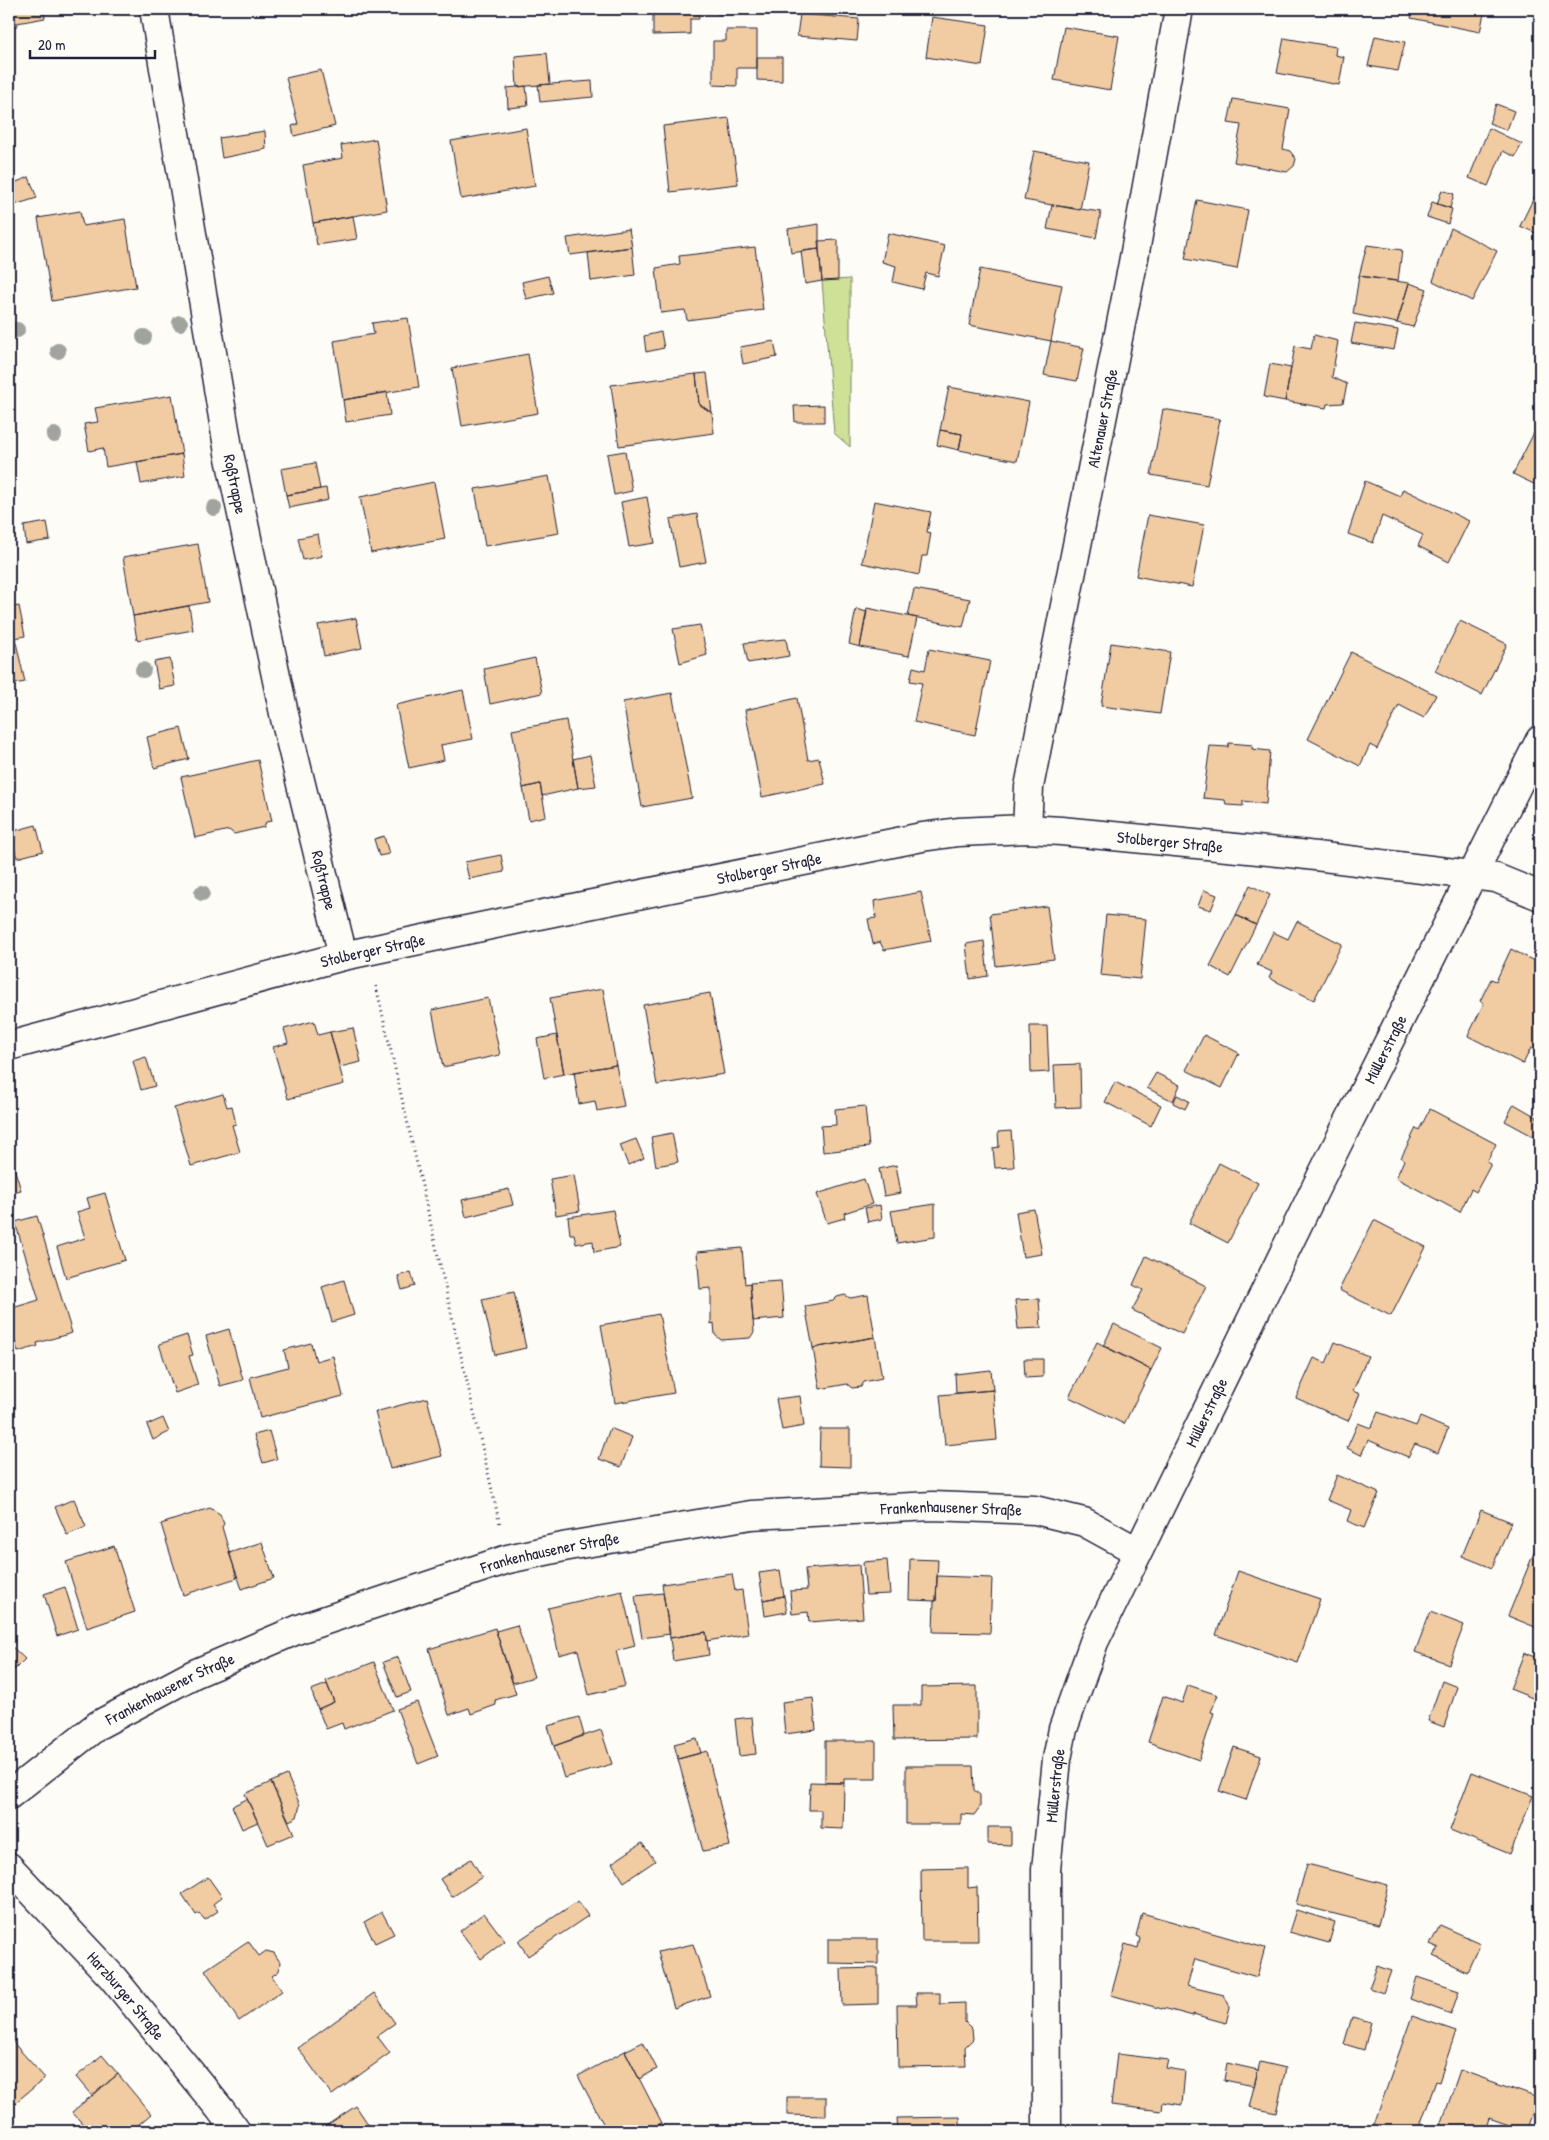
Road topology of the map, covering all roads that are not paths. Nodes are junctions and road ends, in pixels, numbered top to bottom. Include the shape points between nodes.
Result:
1 (154, 9) edge
2 (1179, 9) edge
3 (1540, 740) edge
4 (1027, 829) junction
5 (1473, 875) junction
6 (1540, 896) edge
7 (356, 953) junction
8 (9, 1046) edge
9 (1137, 1551) junction
10 (9, 1795) edge
11 (9, 1867) edge
12 (236, 2131) edge
13 (1046, 2131) edge

1 - 7 street, Roßtrappe via 229,453 286,723
2 - 4 street, Altenauer Straße via 1131,273 1029,787
3 - 5 street, Müllerstraße
4 - 5 street, Stolberger Straße via 1299,854
4 - 7 street, Stolberger Straße via 922,837
5 - 6 street, Stolberger Straße via 1496,878
5 - 9 street, Müllerstraße
7 - 8 street, Stolberger Straße
9 - 10 street, Frankenhausener Straße via 1084,1522 1035,1510 933,1506 750,1514 568,1546 508,1559 299,1629 194,1674 93,1728
9 - 13 street, Müllerstraße via 1094,1642 1063,1729 1057,1759 1046,1870
11 - 12 street, Harzburger Straße via 113,1978

